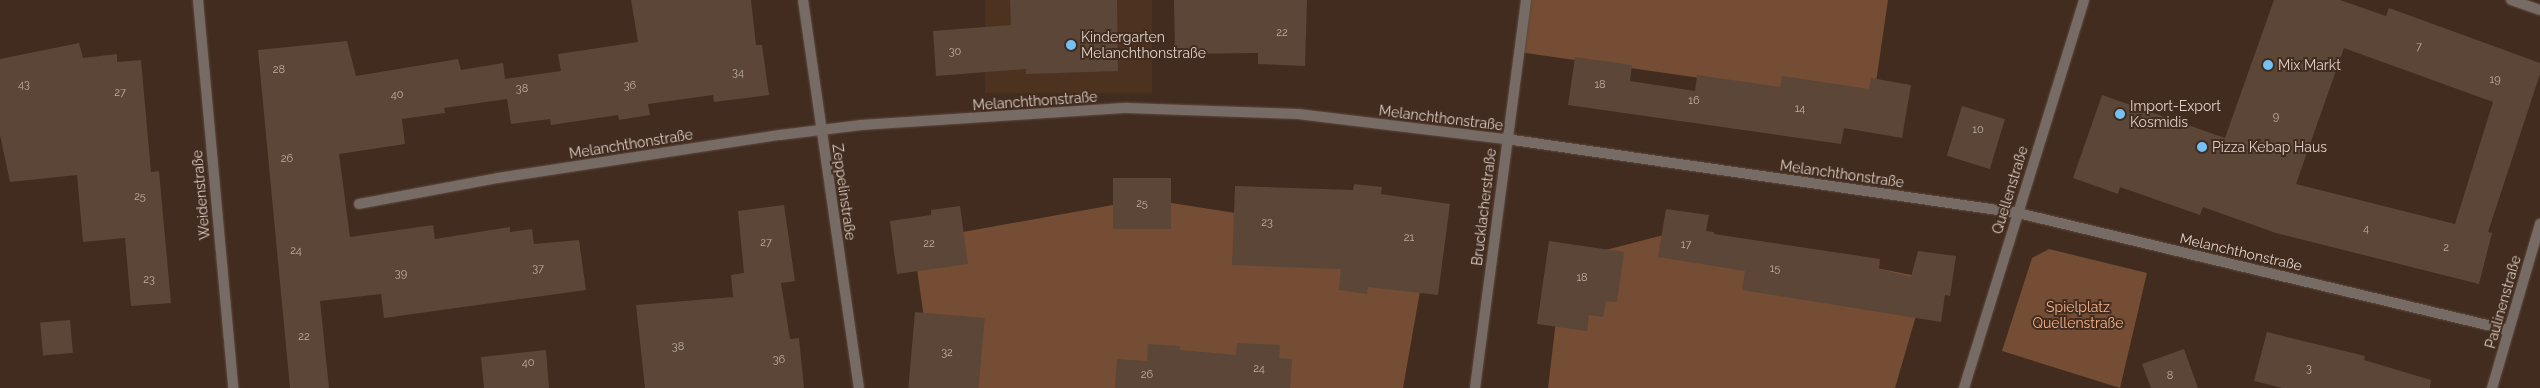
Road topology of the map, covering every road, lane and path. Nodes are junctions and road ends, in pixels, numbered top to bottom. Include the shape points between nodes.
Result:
1 (198, 0) edge
2 (803, 0) edge
3 (1526, 0) edge
4 (2084, 0) edge
5 (2511, 0) edge
6 (2540, 10) edge
7 (821, 129) junction
8 (1506, 139) junction
9 (359, 204) dead end
10 (2018, 213) junction
11 (2540, 224) edge
12 (2508, 330) junction
13 (233, 388) edge
14 (859, 388) edge
15 (1475, 388) edge
16 (1964, 388) edge
17 (2492, 388) edge

1 - 13 street, Weidenstraße
2 - 7 street, Zeppelinstraße
3 - 8 street, Brucklacherstraße
4 - 10 street, Quellenstraße
5 - 6 street
7 - 8 street, Melanchthonstraße via 1127,108 1298,114
7 - 9 street, Melanchthonstraße via 498,178
7 - 14 street, Zeppelinstraße
8 - 10 street, Melanchthonstraße
8 - 15 street, Brucklacherstraße
10 - 12 street, Melanchthonstraße
10 - 16 street, Quellenstraße
11 - 12 street, Paulinenstraße
12 - 17 street, Paulinenstraße

